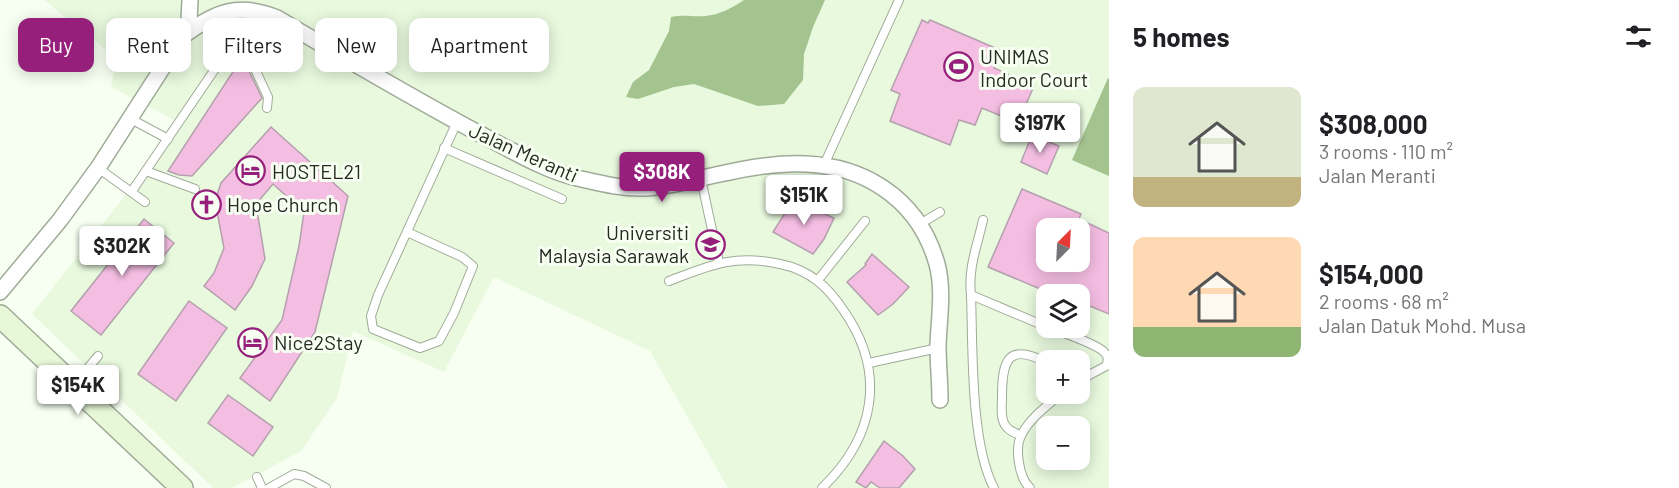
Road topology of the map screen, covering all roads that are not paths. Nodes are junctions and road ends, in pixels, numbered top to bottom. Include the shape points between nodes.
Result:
1 (191, 0) edge
2 (246, 0) edge
3 (262, 0) edge
4 (899, 0) edge
5 (223, 13) junction
6 (189, 18) edge
7 (277, 18) joint
8 (191, 29) edge
9 (303, 34) edge
10 (160, 72) edge
11 (267, 108) dead end
12 (133, 114) junction
13 (458, 122) junction
14 (168, 139) junction
15 (444, 148) junction
16 (825, 165) junction
17 (98, 168) junction
18 (146, 171) junction
19 (701, 179) junction
20 (195, 189) dead end
21 (132, 191) junction
22 (562, 199) dead end
23 (145, 202) dead end
24 (940, 212) dead end
25 (984, 220) dead end
26 (865, 221) dead end
27 (920, 224) junction
28 (407, 232) junction
29 (719, 262) junction
30 (818, 280) junction
31 (669, 281) dead end
32 (0, 292) edge
33 (971, 295) junction
34 (0, 316) edge
35 (1036, 322) edge
36 (1074, 338) edge
37 (938, 348) junction
38 (98, 356) dead end
39 (1036, 358) edge
40 (869, 363) junction
41 (1090, 375) edge
42 (74, 385) junction
43 (940, 400) dead end
44 (1050, 404) edge
45 (1021, 435) junction
46 (257, 477) dead end
47 (182, 488) edge
48 (262, 488) edge
49 (268, 488) edge
50 (326, 488) edge
51 (822, 488) edge
52 (994, 488) edge
53 (1030, 488) edge

1 - 5 street via 202,9
1 - 6 street
2 - 5 street via 238,8
3 - 7 street
4 - 16 lane
5 - 7 street via 255,11
5 - 8 street
9 - 13 street, Jalan Meranti
10 - 12 street
11 - 14 lane via 268,97 249,56 240,45 232,44
12 - 14 lane
12 - 17 street
13 - 15 lane
13 - 19 street, Jalan Meranti via 573,177 643,188
14 - 18 lane
15 - 22 lane
15 - 28 lane
16 - 19 street, Jalan Meranti via 774,165
16 - 27 street, Jalan Meranti via 875,182 901,202
17 - 21 lane
17 - 32 street
18 - 20 lane
18 - 21 lane
19 - 29 lane
21 - 23 lane
24 - 27 lane
25 - 33 lane via 971,266
26 - 30 lane
27 - 37 street, Jalan Meranti via 937,265 941,294
28 - 28 lane via 371,316 373,328 420,348 439,341 473,266
29 - 30 lane via 751,260 781,264
29 - 31 lane
30 - 40 lane via 854,325
33 - 35 lane
33 - 52 lane via 975,397 982,453
34 - 42 street
36 - 41 lane via 1107,355 1106,366
37 - 40 lane
37 - 43 street, Jalan Meranti
38 - 42 lane
39 - 45 lane via 1016,354 1006,362 1002,375 1003,421
40 - 51 lane via 868,403 860,434 846,463
42 - 47 street
44 - 45 lane
45 - 53 lane via 1020,474
46 - 48 lane
49 - 50 lane via 294,474

